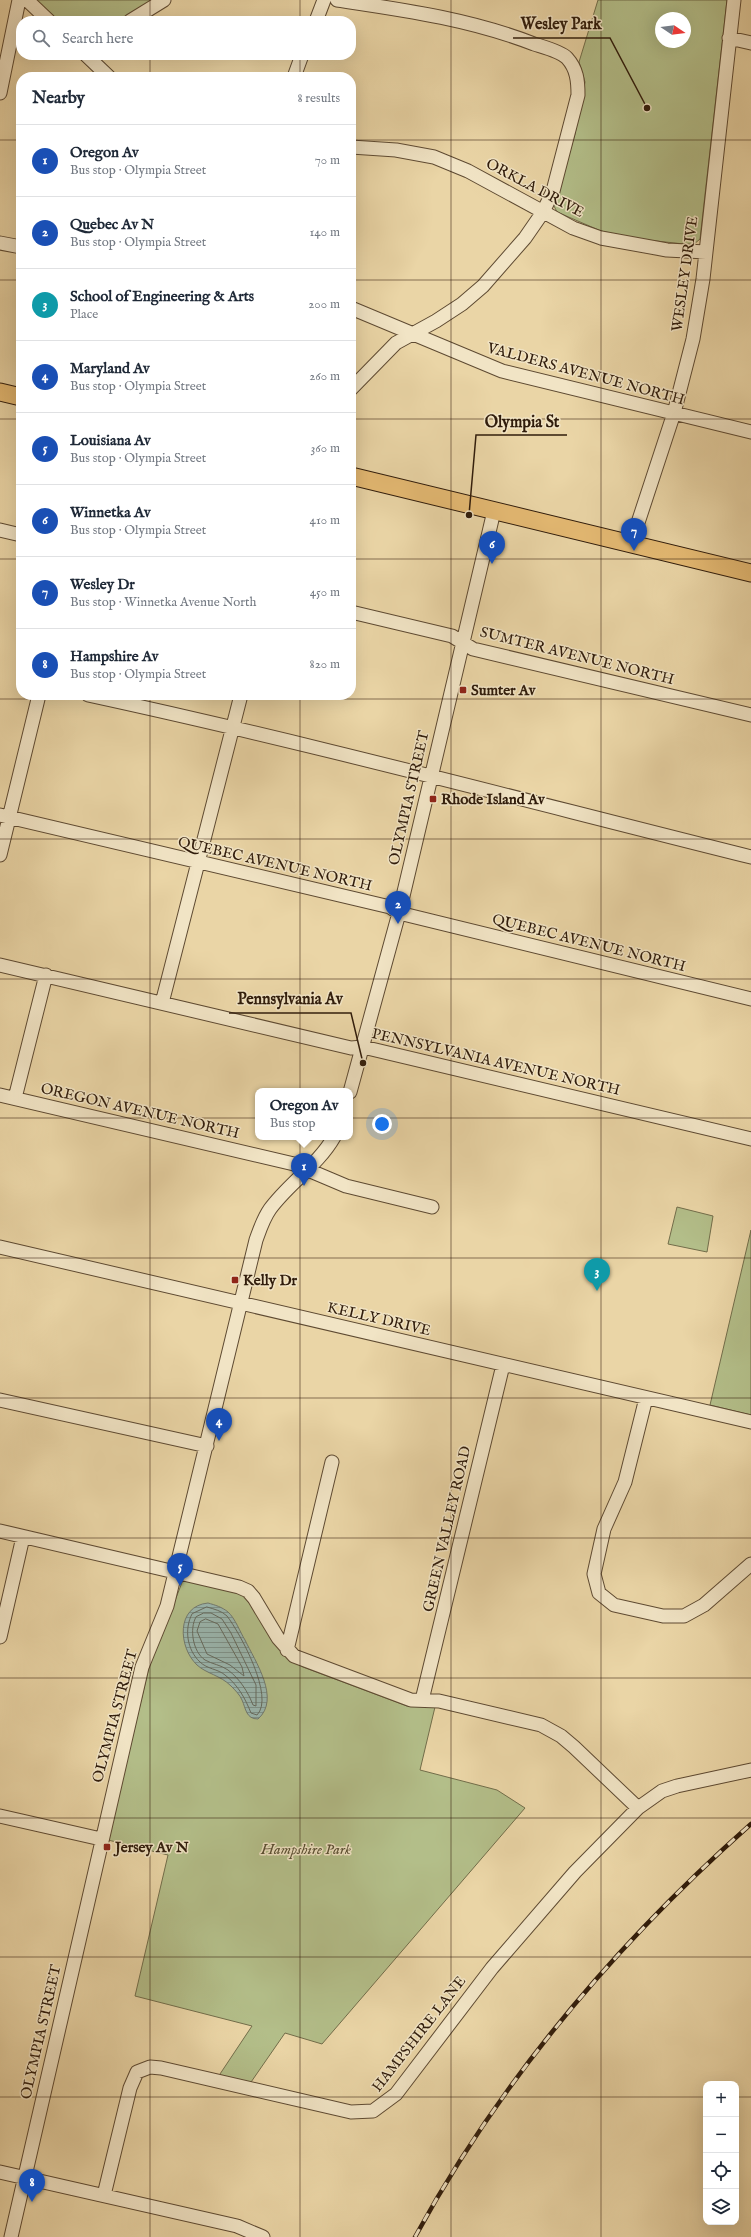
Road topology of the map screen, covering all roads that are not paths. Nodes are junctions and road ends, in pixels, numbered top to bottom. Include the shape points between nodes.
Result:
1 (19, 0) edge
2 (27, 0) edge
3 (164, 0) edge
4 (324, 0) edge
5 (337, 0) edge
6 (734, 0) edge
7 (44, 16) edge
8 (138, 16) edge
9 (318, 16) edge
10 (729, 38) junction
11 (751, 43) edge
12 (92, 60) edge
13 (300, 60) edge
14 (104, 72) edge
15 (296, 72) edge
16 (0, 93) edge
17 (356, 147) edge
18 (543, 212) junction
19 (0, 243) edge
20 (16, 246) edge
21 (706, 252) junction
22 (356, 310) edge
23 (413, 334) junction
24 (356, 384) edge
25 (0, 392) edge
26 (16, 396) edge
27 (674, 413) junction
28 (751, 432) edge
29 (356, 477) edge
30 (494, 511) junction
31 (0, 530) edge
32 (16, 534) edge
33 (631, 544) junction
34 (751, 573) edge
35 (356, 613) edge
36 (462, 642) junction
37 (38, 700) edge
38 (111, 700) edge
39 (240, 700) edge
40 (751, 715) edge
41 (233, 726) junction
42 (430, 778) junction
43 (5, 816) edge
44 (0, 856) edge
45 (751, 857) edge
46 (199, 862) junction
47 (399, 913) junction
48 (0, 965) edge
49 (46, 975) junction
50 (751, 999) edge
51 (162, 1003) junction
52 (363, 1047) junction
53 (351, 1088) edge
54 (0, 1095) edge
55 (15, 1098) junction
56 (751, 1139) edge
57 (332, 1140) edge
58 (307, 1169) junction
59 (432, 1207) dead end
60 (0, 1247) edge
61 (241, 1303) junction
62 (503, 1365) junction
63 (646, 1398) junction
64 (0, 1400) edge
65 (751, 1422) edge
66 (207, 1446) junction
67 (332, 1462) dead end
68 (0, 1532) edge
69 (23, 1537) junction
70 (751, 1564) edge
71 (175, 1571) junction
72 (0, 1637) edge
73 (287, 1650) junction
74 (422, 1700) junction
75 (751, 1770) edge
76 (638, 1808) junction
77 (0, 1816) edge
78 (101, 1839) junction
79 (0, 2172) edge
80 (25, 2177) junction
81 (104, 2195) junction
82 (11, 2237) edge
83 (263, 2237) edge

1 - 16 street
2 - 7 street
3 - 8 street
4 - 9 street
5 - 18 street via 459,20 500,31 566,57 574,66 578,80 578,95 553,191
6 - 10 street, WESLEY DRIVE
10 - 11 street
10 - 21 street, WESLEY DRIVE
12 - 14 street
13 - 15 street
17 - 18 street, ORKLA DRIVE via 396,150 434,157 468,171
18 - 21 street, ORKLA DRIVE via 601,238 667,250
18 - 23 street via 512,254 483,286 462,304
19 - 20 street
21 - 27 street, WESLEY DRIVE via 693,340
22 - 23 street, VALDERS AVENUE NORTH
23 - 24 street via 396,343
23 - 27 street, VALDERS AVENUE NORTH via 502,371
25 - 26 main road
27 - 28 street, VALDERS AVENUE NORTH
27 - 33 street, WESLEY DRIVE
29 - 30 main road
30 - 33 main road
30 - 36 street, OLYMPIA STREET
31 - 32 street
33 - 34 main road
35 - 36 street, SUMTER AVENUE NORTH via 452,636
36 - 40 street, SUMTER AVENUE NORTH via 473,649
36 - 42 street, OLYMPIA STREET
37 - 43 street
38 - 41 street
39 - 41 street
41 - 42 street
41 - 46 street
42 - 45 street
42 - 47 street, OLYMPIA STREET
43 - 44 street
43 - 46 street, QUEBEC AVENUE NORTH
46 - 47 street, QUEBEC AVENUE NORTH via 390,907
46 - 51 street
47 - 50 street, QUEBEC AVENUE NORTH
47 - 52 street, OLYMPIA STREET
48 - 49 street, PENNSYLVANIA AVENUE NORTH
49 - 51 street, PENNSYLVANIA AVENUE NORTH
49 - 55 street
51 - 52 street, PENNSYLVANIA AVENUE NORTH via 352,1048
52 - 53 street, OLYMPIA STREET
52 - 56 street, PENNSYLVANIA AVENUE NORTH
54 - 55 street, OREGON AVENUE NORTH
55 - 58 street, OREGON AVENUE NORTH
57 - 58 street, OLYMPIA STREET
58 - 59 street, OREGON AVENUE NORTH via 346,1186
58 - 61 street, OLYMPIA STREET via 270,1209 262,1224
60 - 61 street, KELLY DRIVE
61 - 62 street, KELLY DRIVE
61 - 66 street, OLYMPIA STREET
62 - 63 street, KELLY DRIVE
62 - 74 street, GREEN VALLEY ROAD
63 - 65 street, KELLY DRIVE
63 - 70 street via 626,1482 604,1529 594,1574 599,1593 614,1605 663,1616 684,1616 704,1605
64 - 66 street
66 - 71 street, OLYMPIA STREET
67 - 73 street
68 - 69 street
69 - 71 street
69 - 72 street
71 - 73 street via 231,1584 248,1591
71 - 78 street, OLYMPIA STREET via 167,1606 142,1667
73 - 74 street via 305,1661 372,1686 411,1700
74 - 76 street via 440,1701 541,1725 574,1747
75 - 76 street, HAMPSHIRE LANE via 662,1791
76 - 81 street, HAMPSHIRE LANE via 575,1872 492,1968 396,2094 383,2106 373,2111 351,2112 150,2067 137,2072 130,2088
77 - 78 street
78 - 80 street, OLYMPIA STREET
79 - 80 street
80 - 81 street
80 - 82 street, OLYMPIA STREET
81 - 83 street via 237,2226

